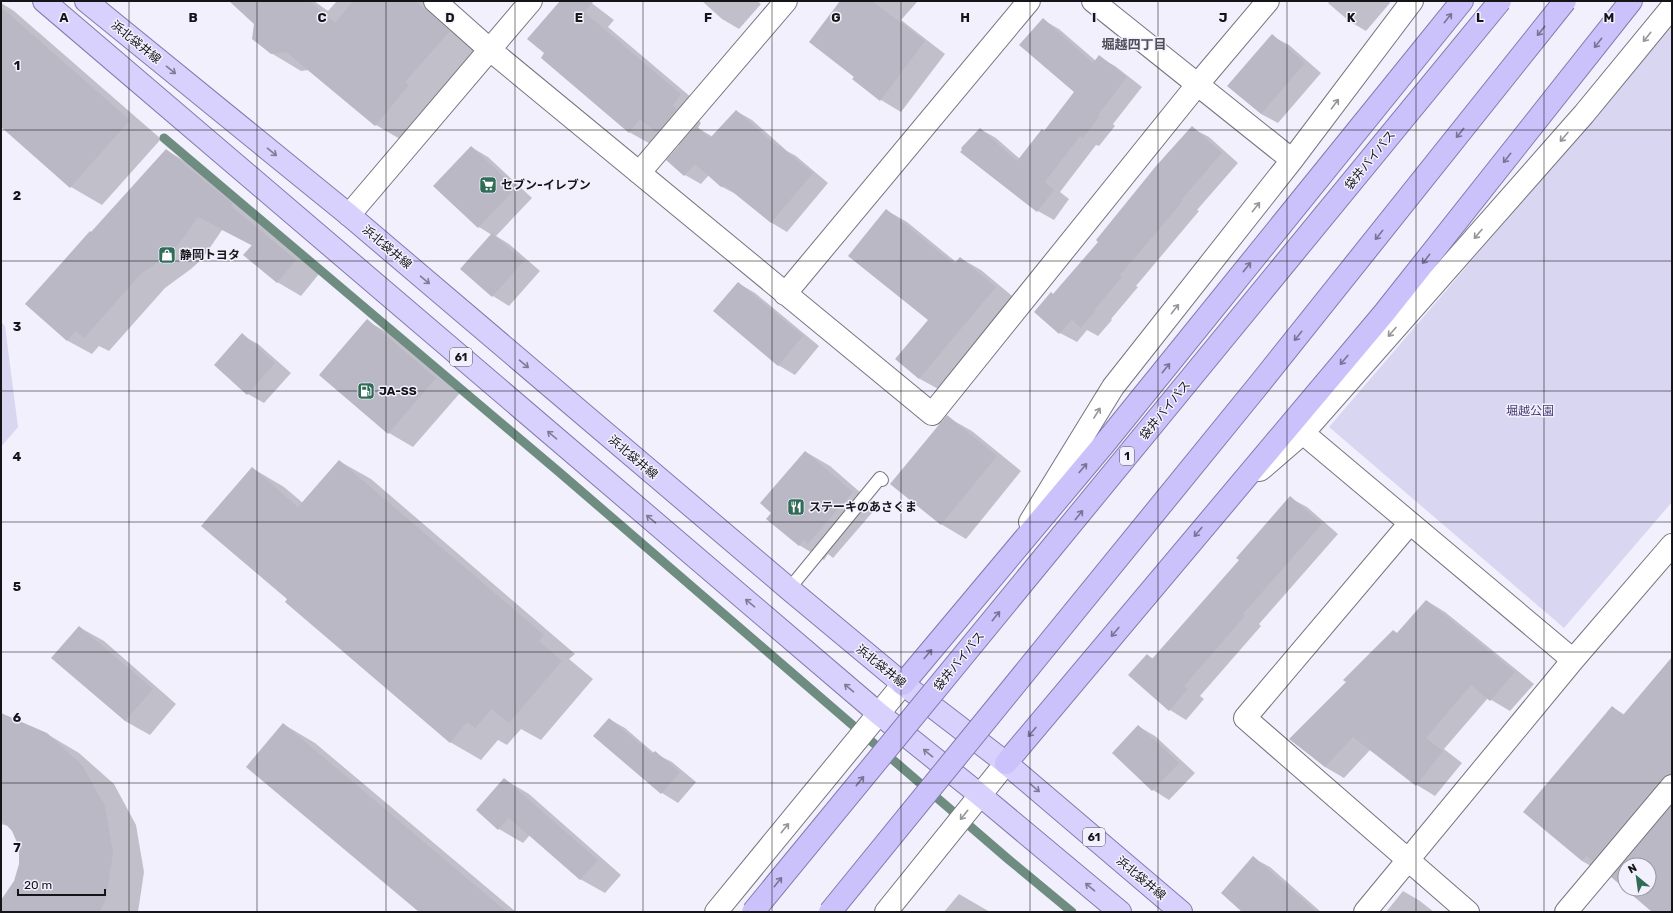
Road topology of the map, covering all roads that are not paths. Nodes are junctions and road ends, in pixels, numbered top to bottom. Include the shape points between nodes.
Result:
1 (44, 1) edge
2 (86, 1) edge
3 (435, 1) edge
4 (531, 1) edge
5 (786, 1) edge
6 (1029, 1) edge
7 (1093, 1) edge
8 (1268, 1) edge
9 (1412, 1) edge
10 (1462, 1) edge
11 (1500, 1) edge
12 (1565, 1) edge
13 (1631, 1) edge
14 (1672, 7) edge
15 (489, 49) junction
16 (1198, 85) junction
17 (1292, 160) junction
18 (639, 173) junction
19 (349, 215) junction
20 (786, 294) junction
21 (1303, 433) junction
22 (882, 480) dead end
23 (1223, 502) junction
24 (1410, 523) junction
25 (1011, 554) junction
26 (1669, 554) edge
27 (789, 589) junction
28 (1573, 660) junction
29 (903, 684) junction
30 (878, 713) junction
31 (1006, 763) junction
32 (1672, 786) edge
33 (980, 795) junction
34 (1407, 860) junction
35 (716, 912) edge
36 (753, 912) edge
37 (830, 912) edge
38 (886, 912) edge
39 (1120, 912) edge
40 (1181, 912) edge
41 (1364, 912) edge
42 (1468, 912) edge
43 (1566, 912) edge

30 -> 1 main road, 61
2 -> 19 main road, 浜北袋井線 / 61
3 - 15 street
4 - 15 street
5 - 18 street
6 - 20 street
7 - 16 street
8 - 16 street
17 -> 9 street
25 -> 10 highway via 1105,443
36 -> 11 highway, 袋井バイパス / 1, bridge
12 -> 37 highway, bridge via 1262,382
13 -> 23 highway via 1385,312
14 -> 21 street via 1584,114
15 - 18 street
15 - 19 street
16 - 17 street
16 - 20 street via 932,414
25 -> 17 street via 1113,387
18 - 20 street
19 -> 27 main road, 浜北袋井線 / 61
21 - 23 street
21 - 24 street
22 - 27 lane via 880,478
23 -> 31 highway
24 - 28 street
24 - 34 street via 1245,718
29 -> 25 highway
26 - 28 street
27 - 29 main road, 浜北袋井線 / 61
28 - 34 street
29 - 30 street
29 - 31 main road, 浜北袋井線 / 61
33 -> 30 main road, 61
35 -> 30 street
31 - 33 street
31 -> 40 main road, 浜北袋井線 / 61
32 - 43 street
33 -> 38 street
39 -> 33 main road, 61
34 - 41 street
34 - 42 street

